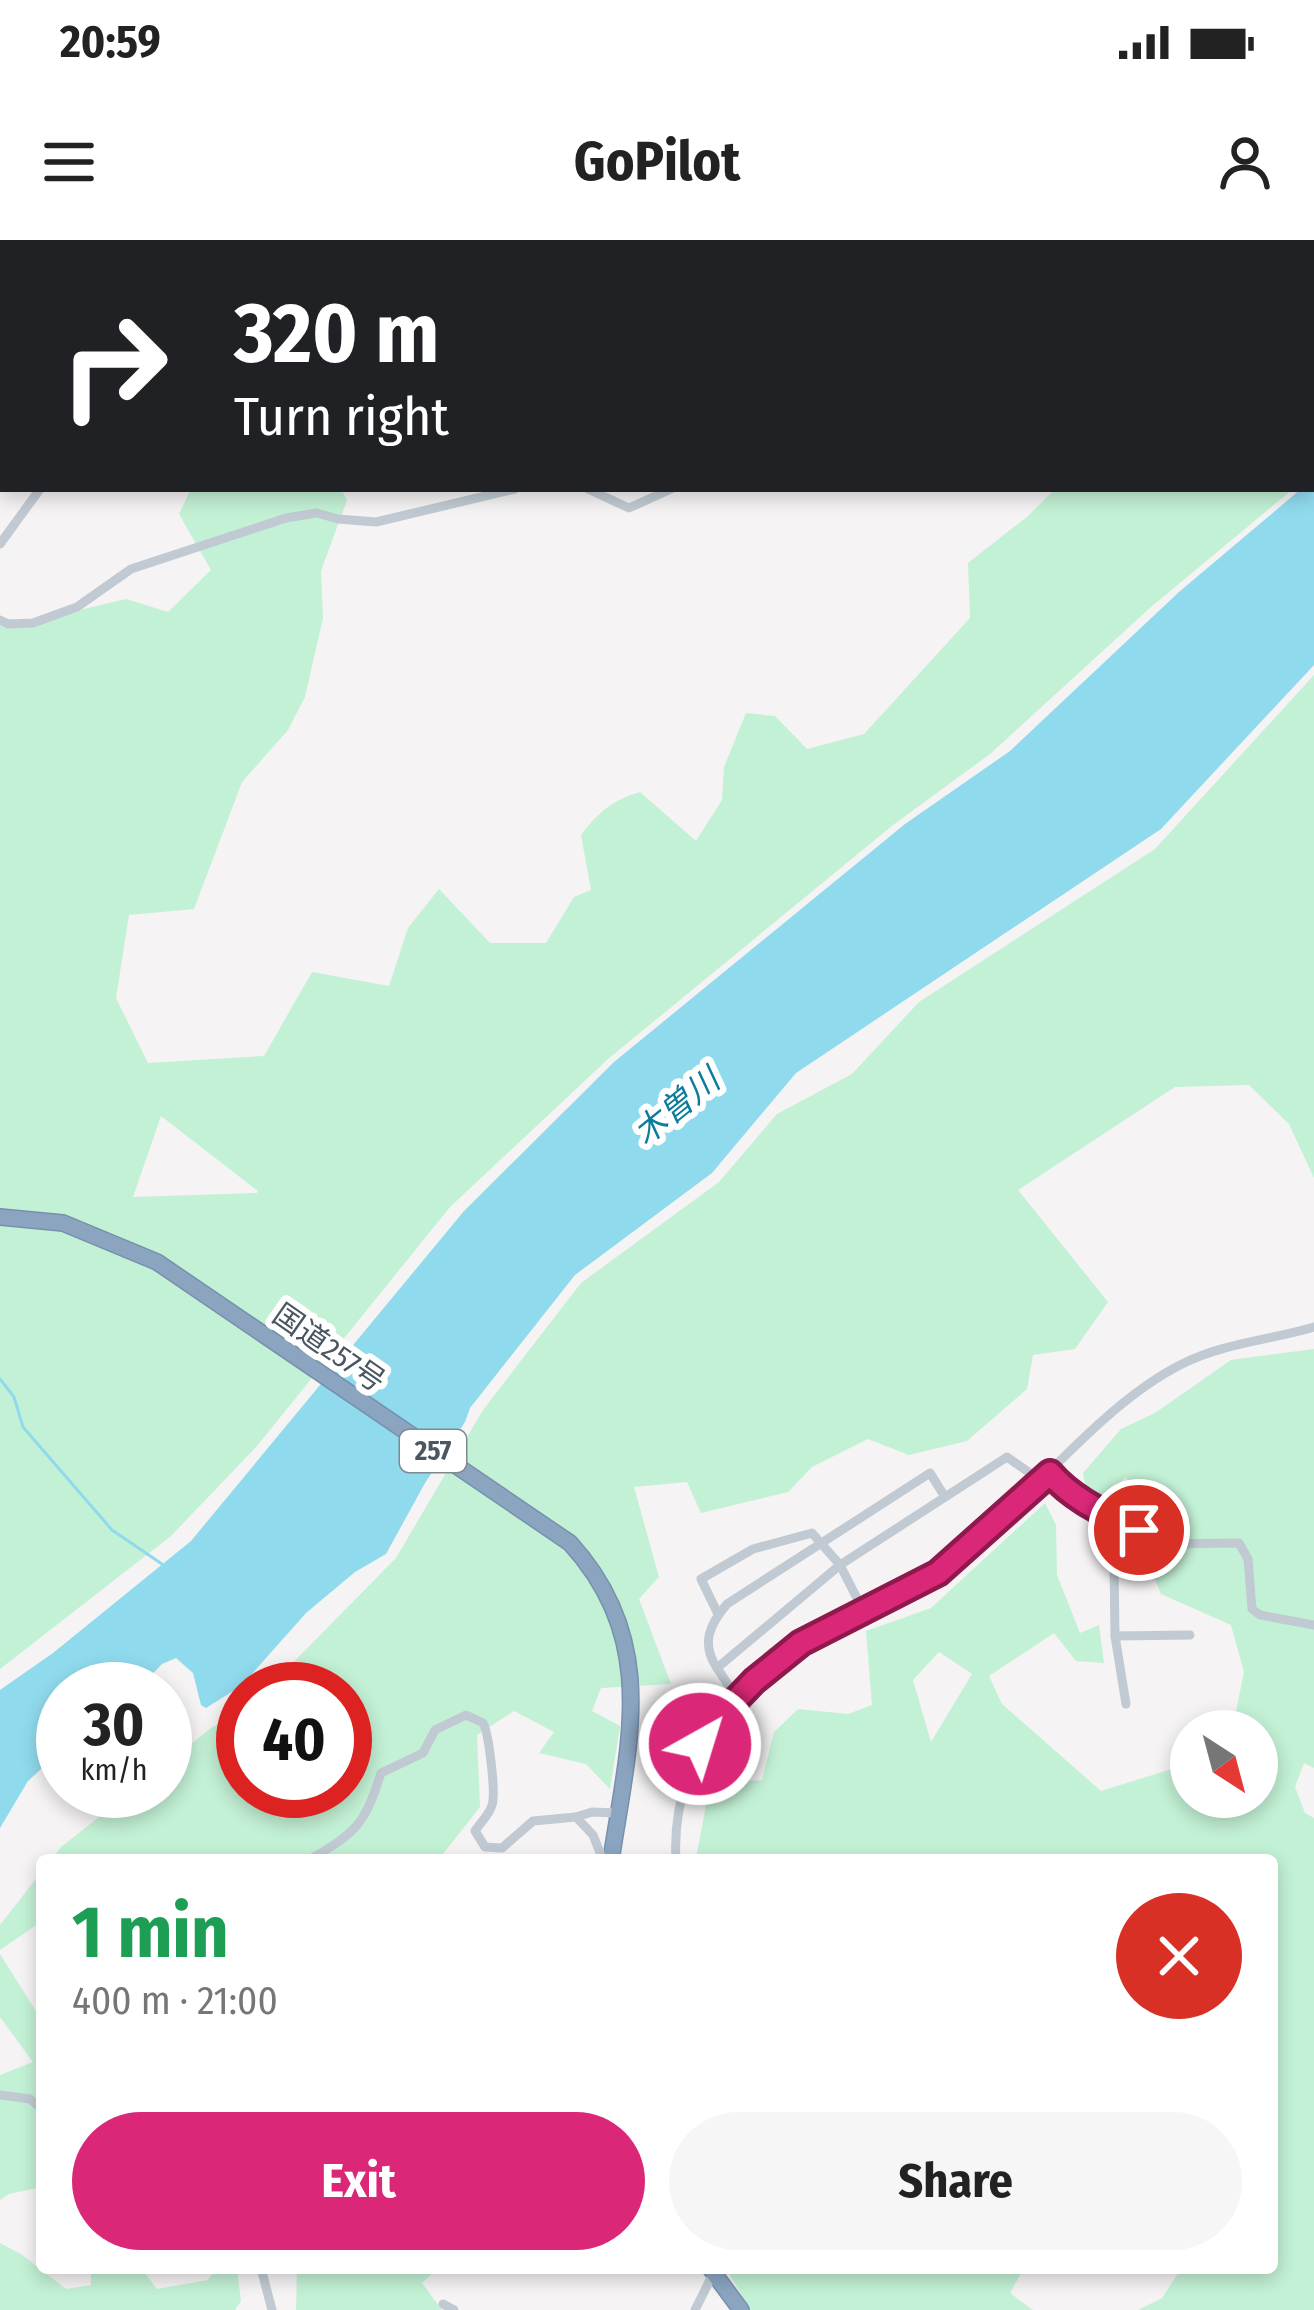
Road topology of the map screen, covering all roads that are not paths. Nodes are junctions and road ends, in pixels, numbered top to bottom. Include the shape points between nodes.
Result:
1 (38, 492) edge
2 (502, 492) edge
3 (594, 492) edge
4 (664, 492) edge
5 (0, 544) edge
6 (0, 620) edge
7 (0, 1216) edge
8 (1314, 1327) edge
9 (1050, 1473) junction
10 (1041, 1481) junction
11 (946, 1497) junction
12 (1096, 1509) junction
13 (824, 1542) junction
14 (840, 1565) junction
15 (863, 1610) junction
16 (718, 1614) junction
17 (1314, 1625) edge
18 (1190, 1634) dead end
19 (1115, 1636) junction
20 (716, 1668) junction
21 (737, 1698) junction
22 (1126, 1704) dead end
23 (618, 1813) junction
24 (576, 1816) junction
25 (320, 1854) edge
26 (604, 1854) edge
27 (608, 1854) edge
28 (676, 1854) edge
29 (0, 2096) edge
30 (36, 2104) edge
31 (263, 2274) edge
32 (711, 2274) edge
33 (714, 2274) edge
34 (272, 2310) edge
35 (695, 2310) edge
36 (741, 2310) edge

1 - 5 street
2 - 6 street via 376,522 317,513 286,518 131,569 55,615 21,625
3 - 4 street via 629,508
7 - 23 highway, 国道257号 / 257 via 63,1223 158,1262 569,1544 608,1596 627,1643 633,1695
8 - 9 street via 1178,1366
9 - 10 street
9 - 12 street
10 - 11 street via 1007,1457
10 - 15 street via 938,1573
11 - 13 street via 930,1473
11 - 14 street
12 - 17 street via 1160,1544 1239,1543 1252,1609
12 - 19 street via 1114,1561
13 - 14 street
13 - 16 street
13 - 16 street via 812,1533 753,1549 701,1579
14 - 15 street
14 - 20 street
15 - 21 street via 801,1643
16 - 20 street via 707,1633
18 - 19 street
19 - 22 street
20 - 21 street
21 - 28 street via 688,1770
23 - 24 street
23 - 27 highway, 国道257号 / 257
24 - 25 street via 533,1821 502,1848 484,1847 476,1831 494,1799 491,1743 483,1723 457,1716 435,1730 423,1753 381,1773 364,1819
24 - 26 street
29 - 30 street
31 - 34 street
32 - 35 street
33 - 36 highway

